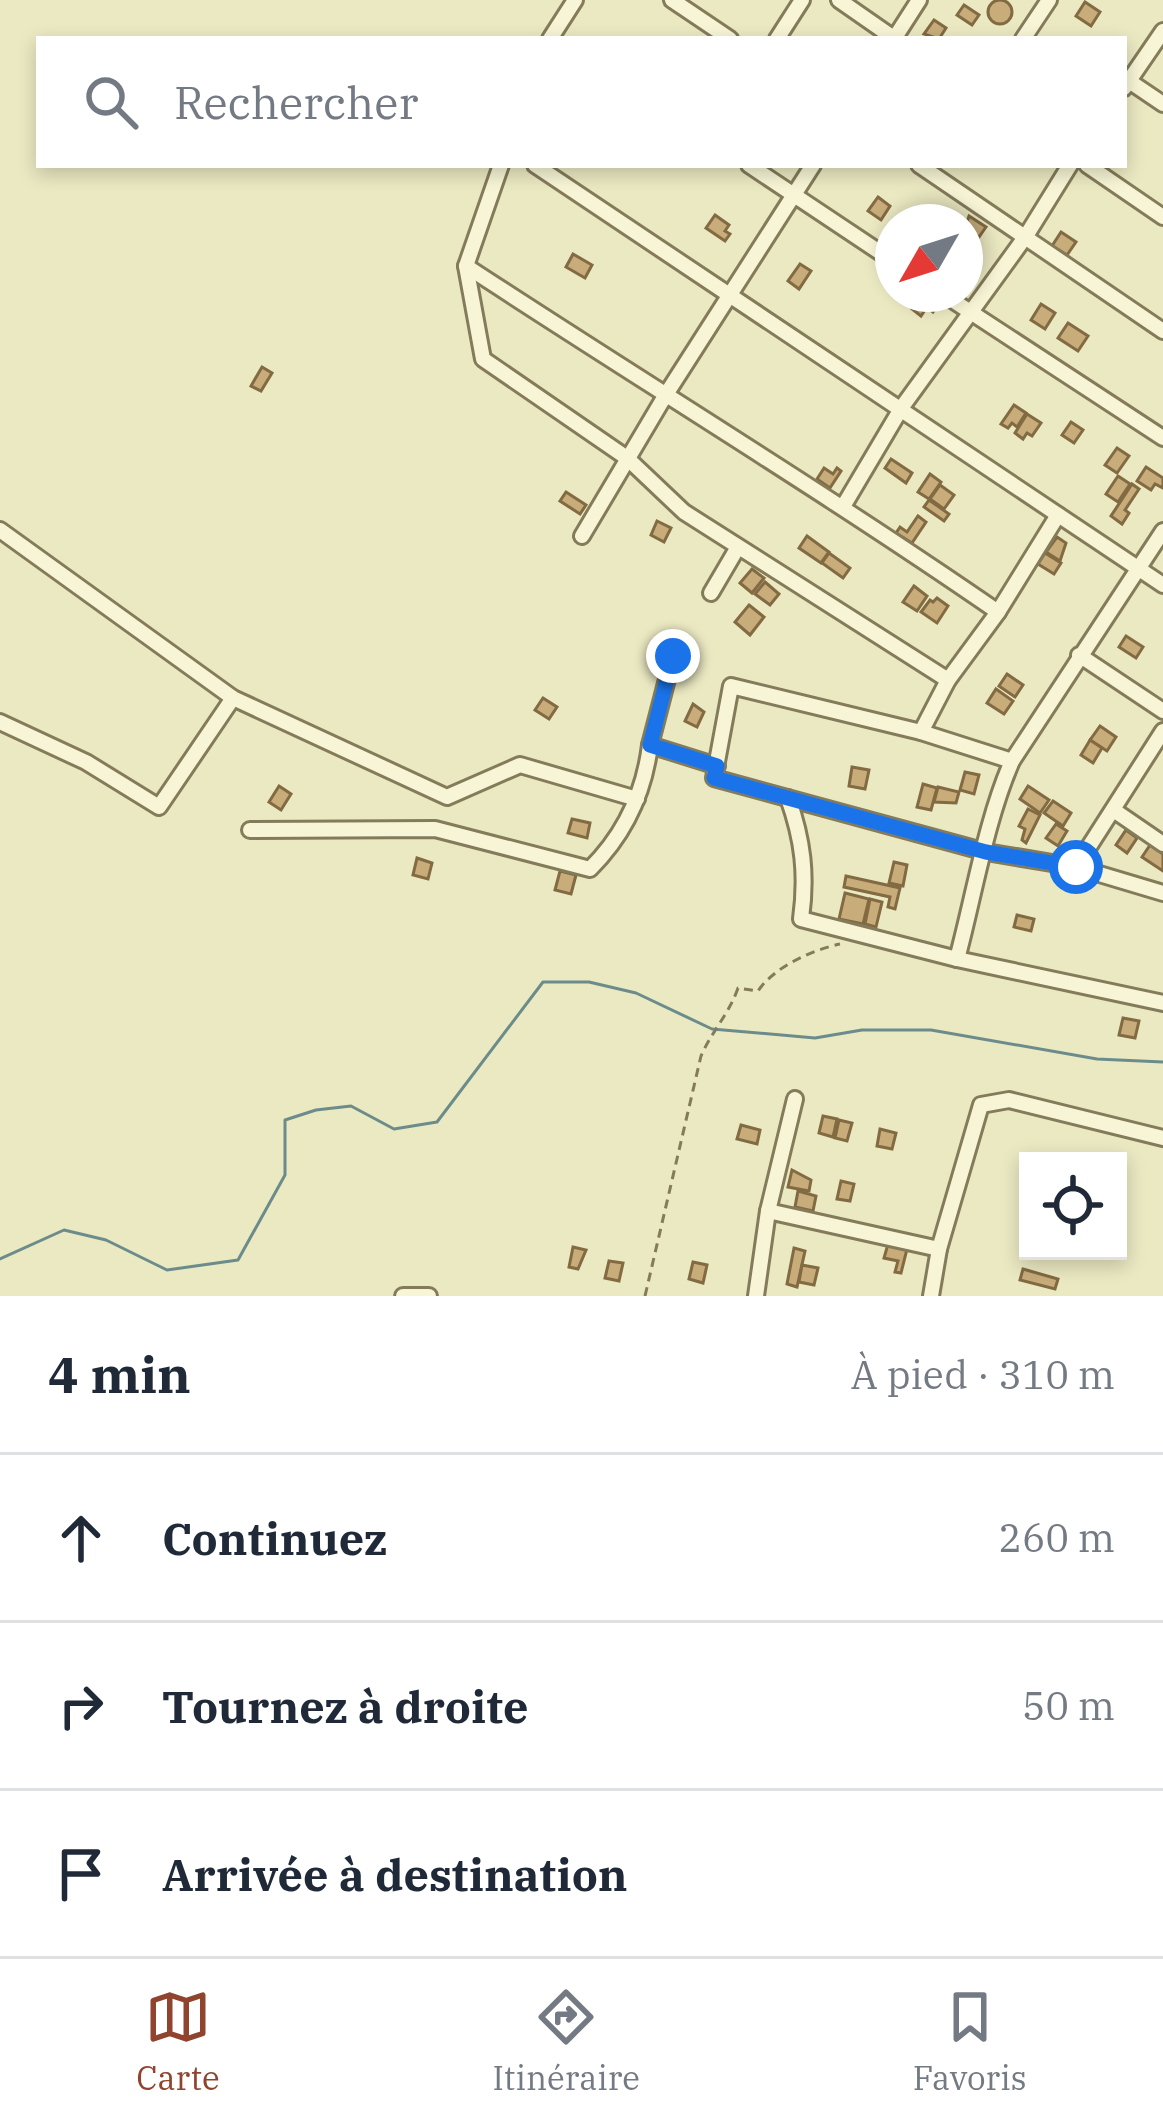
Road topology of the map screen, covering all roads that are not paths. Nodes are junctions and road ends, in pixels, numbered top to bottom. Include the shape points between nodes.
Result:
1 (575, 0) edge
2 (672, 0) edge
3 (802, 0) edge
4 (839, 0) edge
5 (919, 0) edge
6 (1049, 0) edge
7 (1163, 31) edge
8 (555, 36) edge
9 (726, 36) edge
10 (779, 36) edge
11 (890, 36) edge
12 (896, 36) edge
13 (1025, 36) edge
14 (1127, 84) edge
15 (1163, 104) edge
16 (500, 168) edge
17 (541, 168) edge
18 (754, 168) edge
19 (810, 168) edge
20 (924, 168) edge
21 (1068, 168) edge
22 (1091, 168) edge
23 (794, 194) junction
24 (1163, 217) edge
25 (1026, 236) junction
26 (875, 248) edge
27 (466, 266) junction
28 (983, 291) edge
29 (730, 294) junction
30 (967, 312) edge
31 (971, 312) edge
32 (1163, 331) edge
33 (665, 396) junction
34 (902, 407) junction
35 (1163, 438) edge
36 (627, 458) junction
37 (844, 505) junction
38 (1058, 515) junction
39 (0, 530) edge
40 (1163, 531) edge
41 (582, 536) dead end
42 (738, 547) junction
43 (1138, 568) junction
44 (1163, 585) edge
45 (711, 593) dead end
46 (998, 612) junction
47 (1078, 655) junction
48 (673, 656) dead end
49 (948, 680) junction
50 (233, 698) junction
51 (1163, 711) edge
52 (0, 722) edge
53 (1163, 731) edge
54 (921, 732) junction
55 (650, 745) junction
56 (1012, 761) junction
57 (717, 766) junction
58 (788, 798) junction
59 (638, 799) junction
60 (1114, 812) junction
61 (250, 830) dead end
62 (1163, 844) edge
63 (986, 852) junction
64 (1076, 867) junction
65 (1163, 893) edge
66 (957, 959) junction
67 (1163, 1003) edge
68 (795, 1100) dead end
69 (1163, 1138) edge
70 (768, 1211) junction
71 (939, 1249) junction
72 (403, 1296) edge
73 (429, 1296) edge
74 (756, 1296) edge
75 (931, 1296) edge

1 - 8 street
2 - 9 street
3 - 10 street
4 - 11 street
5 - 12 street
6 - 13 street
7 - 14 street
14 - 15 street
16 - 27 street
17 - 29 street
18 - 23 street
19 - 23 street
20 - 25 street
21 - 25 street
22 - 24 street
23 - 26 street
23 - 29 street
25 - 28 street
25 - 32 street
27 - 33 street
27 - 36 street via 483,359
29 - 33 street
29 - 34 street
30 - 34 street
31 - 35 street
33 - 36 street
33 - 37 street
34 - 37 street
34 - 38 street
36 - 41 street
36 - 42 street via 684,512
37 - 46 street
38 - 43 street
38 - 46 street
39 - 50 street
40 - 43 street
42 - 45 street
42 - 49 street
43 - 44 street
43 - 47 street
46 - 49 street
47 - 51 street
47 - 56 street
48 - 55 street
49 - 54 street
50 - 52 street via 159,807
50 - 59 street via 447,797 520,765
53 - 60 street
54 - 56 street
54 - 57 street via 731,686
55 - 57 street
55 - 59 street
56 - 63 street
57 - 58 street via 714,778
58 - 63 street
58 - 66 street via 807,875 801,919
59 - 61 street via 617,842 590,869 435,829
60 - 62 street
60 - 64 street
63 - 64 street
63 - 66 street
64 - 65 street
66 - 67 street
68 - 70 street
69 - 71 street via 1009,1100 986,1102 977,1108
70 - 71 street
70 - 74 street
71 - 75 street
72 - 73 street

